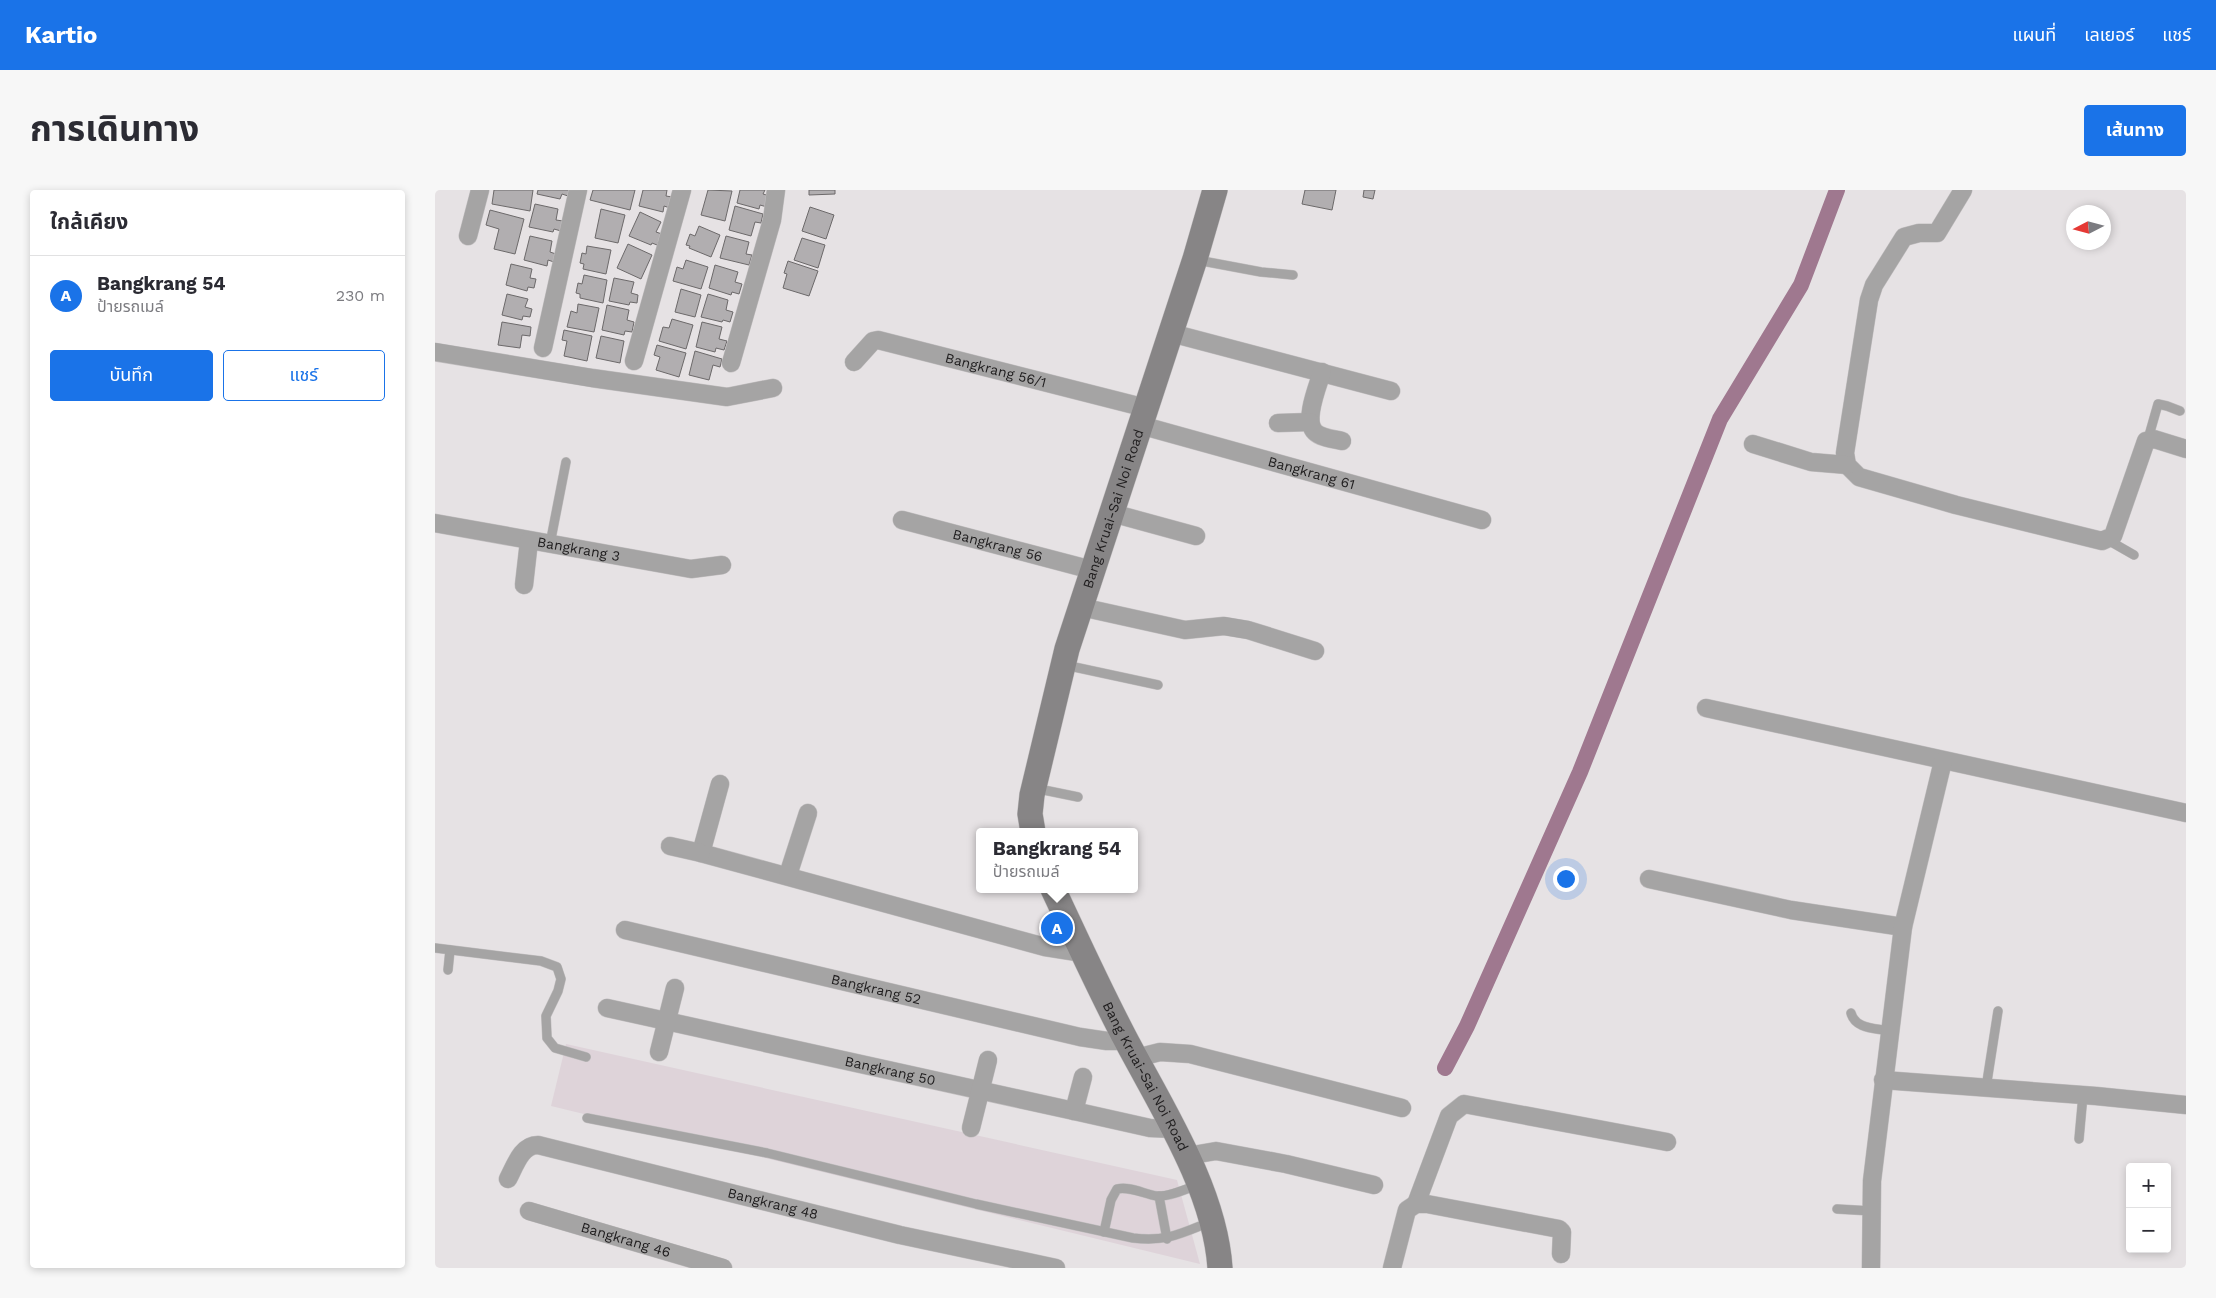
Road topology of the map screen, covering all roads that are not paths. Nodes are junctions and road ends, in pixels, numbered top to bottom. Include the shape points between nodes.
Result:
1 (480, 190) edge
2 (578, 190) edge
3 (682, 190) edge
4 (776, 190) edge
5 (1215, 190) edge
6 (1963, 190) edge
7 (468, 236) dead end
8 (1195, 259) junction
9 (1293, 275) dead end
10 (1171, 333) junction
11 (543, 348) dead end
12 (435, 352) edge
13 (634, 361) dead end
14 (854, 362) dead end
15 (731, 363) dead end
16 (1322, 372) junction
17 (773, 388) dead end
18 (1391, 391) dead end
19 (2179, 411) dead end
20 (1143, 417) junction
21 (1310, 422) junction
22 (1277, 423) dead end
23 (2148, 439) junction
24 (1342, 441) dead end
25 (1753, 444) dead end
26 (2186, 448) edge
27 (566, 462) dead end
28 (1847, 465) junction
29 (1112, 513) junction
30 (902, 520) dead end
31 (1482, 520) dead end
32 (435, 523) edge
33 (1196, 536) dead end
34 (2106, 539) junction
35 (529, 541) junction
36 (550, 544) junction
37 (2134, 554) dead end
38 (723, 565) dead end
39 (1092, 570) junction
40 (524, 585) dead end
41 (1081, 607) junction
42 (1315, 651) dead end
43 (1063, 664) junction
44 (1158, 685) dead end
45 (1705, 708) dead end
46 (1943, 761) junction
47 (720, 784) dead end
48 (1033, 788) junction
49 (1078, 796) dead end
50 (808, 813) dead end
51 (2186, 813) edge
52 (1032, 828) edge
53 (670, 846) dead end
54 (701, 853) junction
55 (788, 876) junction
56 (1649, 880) dead end
57 (1055, 893) edge
58 (1903, 927) junction
59 (625, 930) dead end
60 (435, 948) edge
61 (450, 950) junction
62 (1083, 952) junction
63 (448, 970) dead end
64 (675, 988) dead end
65 (607, 1008) dead end
66 (1998, 1011) dead end
67 (1851, 1013) dead end
68 (666, 1021) junction
69 (1889, 1031) junction
70 (1132, 1049) junction
71 (659, 1052) dead end
72 (586, 1057) dead end
73 (988, 1060) dead end
74 (1083, 1077) dead end
75 (1883, 1080) junction
76 (1986, 1088) junction
77 (981, 1092) junction
78 (2083, 1095) junction
79 (2186, 1105) edge
80 (1402, 1108) dead end
81 (1074, 1112) junction
82 (587, 1118) dead end
83 (971, 1128) dead end
84 (1174, 1129) junction
85 (2079, 1139) dead end
86 (1667, 1142) dead end
87 (1187, 1156) junction
88 (508, 1179) dead end
89 (1199, 1184) junction
90 (1375, 1185) dead end
91 (1159, 1196) junction
92 (1415, 1204) junction
93 (1837, 1209) dead end
94 (529, 1211) dead end
95 (1872, 1211) junction
96 (1211, 1222) junction
97 (1104, 1232) junction
98 (1167, 1239) junction
99 (1561, 1254) dead end
100 (723, 1268) edge
101 (1056, 1268) edge
102 (1220, 1268) edge
103 (1392, 1268) edge
104 (1871, 1268) edge

1 - 7 street
2 - 11 street
3 - 13 street
4 - 15 street via 772,220
5 - 8 main road, Bang Kruai-Sai Noi Road
6 - 28 street via 1937,233 1919,232 1904,237 1874,285 1845,452
8 - 9 lane
8 - 10 main road, Bang Kruai-Sai Noi Road
10 - 16 street
10 - 20 main road, Bang Kruai-Sai Noi Road
12 - 17 street via 727,396
14 - 20 street, Bangkrang 56/1 via 873,341 879,340
16 - 18 street
16 - 21 street
19 - 23 lane via 2158,404
20 - 29 main road, Bang Kruai-Sai Noi Road
20 - 31 street, Bangkrang 61
21 - 22 street
21 - 24 street via 1319,434
23 - 26 street
23 - 34 street via 2113,536
25 - 28 street via 1811,462
27 - 36 lane
28 - 34 street via 1859,477 1956,505 2096,540
29 - 33 street
29 - 39 main road, Bang Kruai-Sai Noi Road
30 - 39 street, Bangkrang 56
32 - 35 street, Bangkrang 3
34 - 37 lane
35 - 36 street, Bangkrang 3
35 - 40 street
36 - 38 street, Bangkrang 3 via 691,569
39 - 41 main road, Bang Kruai-Sai Noi Road
41 - 42 street via 1185,630 1224,626 1249,630
41 - 43 main road, Bang Kruai-Sai Noi Road
43 - 44 lane
43 - 48 main road, Bang Kruai-Sai Noi Road
45 - 46 street
46 - 51 street
46 - 58 street
47 - 54 street
48 - 49 lane
48 - 52 main road, Bang Kruai-Sai Noi Road via 1030,814
50 - 55 street
53 - 54 street
54 - 55 street
55 - 62 street via 1045,947
56 - 58 street via 1791,910
57 - 62 main road, Bang Kruai-Sai Noi Road
58 - 69 street
59 - 70 street, Bangkrang 52
60 - 61 lane
61 - 63 lane
61 - 72 lane via 541,962 557,968 561,979 546,1016 547,1038 555,1048
62 - 70 main road, Bang Kruai-Sai Noi Road
64 - 68 street
65 - 68 street, Bangkrang 50
66 - 76 lane
67 - 69 lane via 1858,1025
68 - 71 street
68 - 77 street, Bangkrang 50
69 - 75 street
70 - 80 street, Bangkrang 52 via 1190,1054
70 - 84 main road, Bang Kruai-Sai Noi Road
73 - 77 street
74 - 81 street
75 - 76 street
75 - 95 street via 1872,1181
76 - 78 street
77 - 81 street, Bangkrang 50
77 - 83 street
78 - 79 street
78 - 85 lane
81 - 84 street, Bangkrang 50 via 1150,1128
82 - 97 lane via 767,1153
84 - 87 main road, Bang Kruai-Sai Noi Road
86 - 92 street via 1464,1104 1449,1116
87 - 89 main road, Bang Kruai-Sai Noi Road
87 - 90 street via 1216,1151
88 - 101 street, Bangkrang 48 via 526,1149 538,1145 900,1235
89 - 91 lane
89 - 96 main road, Bang Kruai-Sai Noi Road
91 - 97 lane via 1117,1189 1111,1200
91 - 98 lane
92 - 99 street via 1559,1229 1562,1232
92 - 103 street via 1407,1210
93 - 95 lane
94 - 100 street, Bangkrang 46
95 - 104 street
96 - 98 lane
96 - 102 main road, Bang Kruai-Sai Noi Road
97 - 98 lane via 1133,1238

